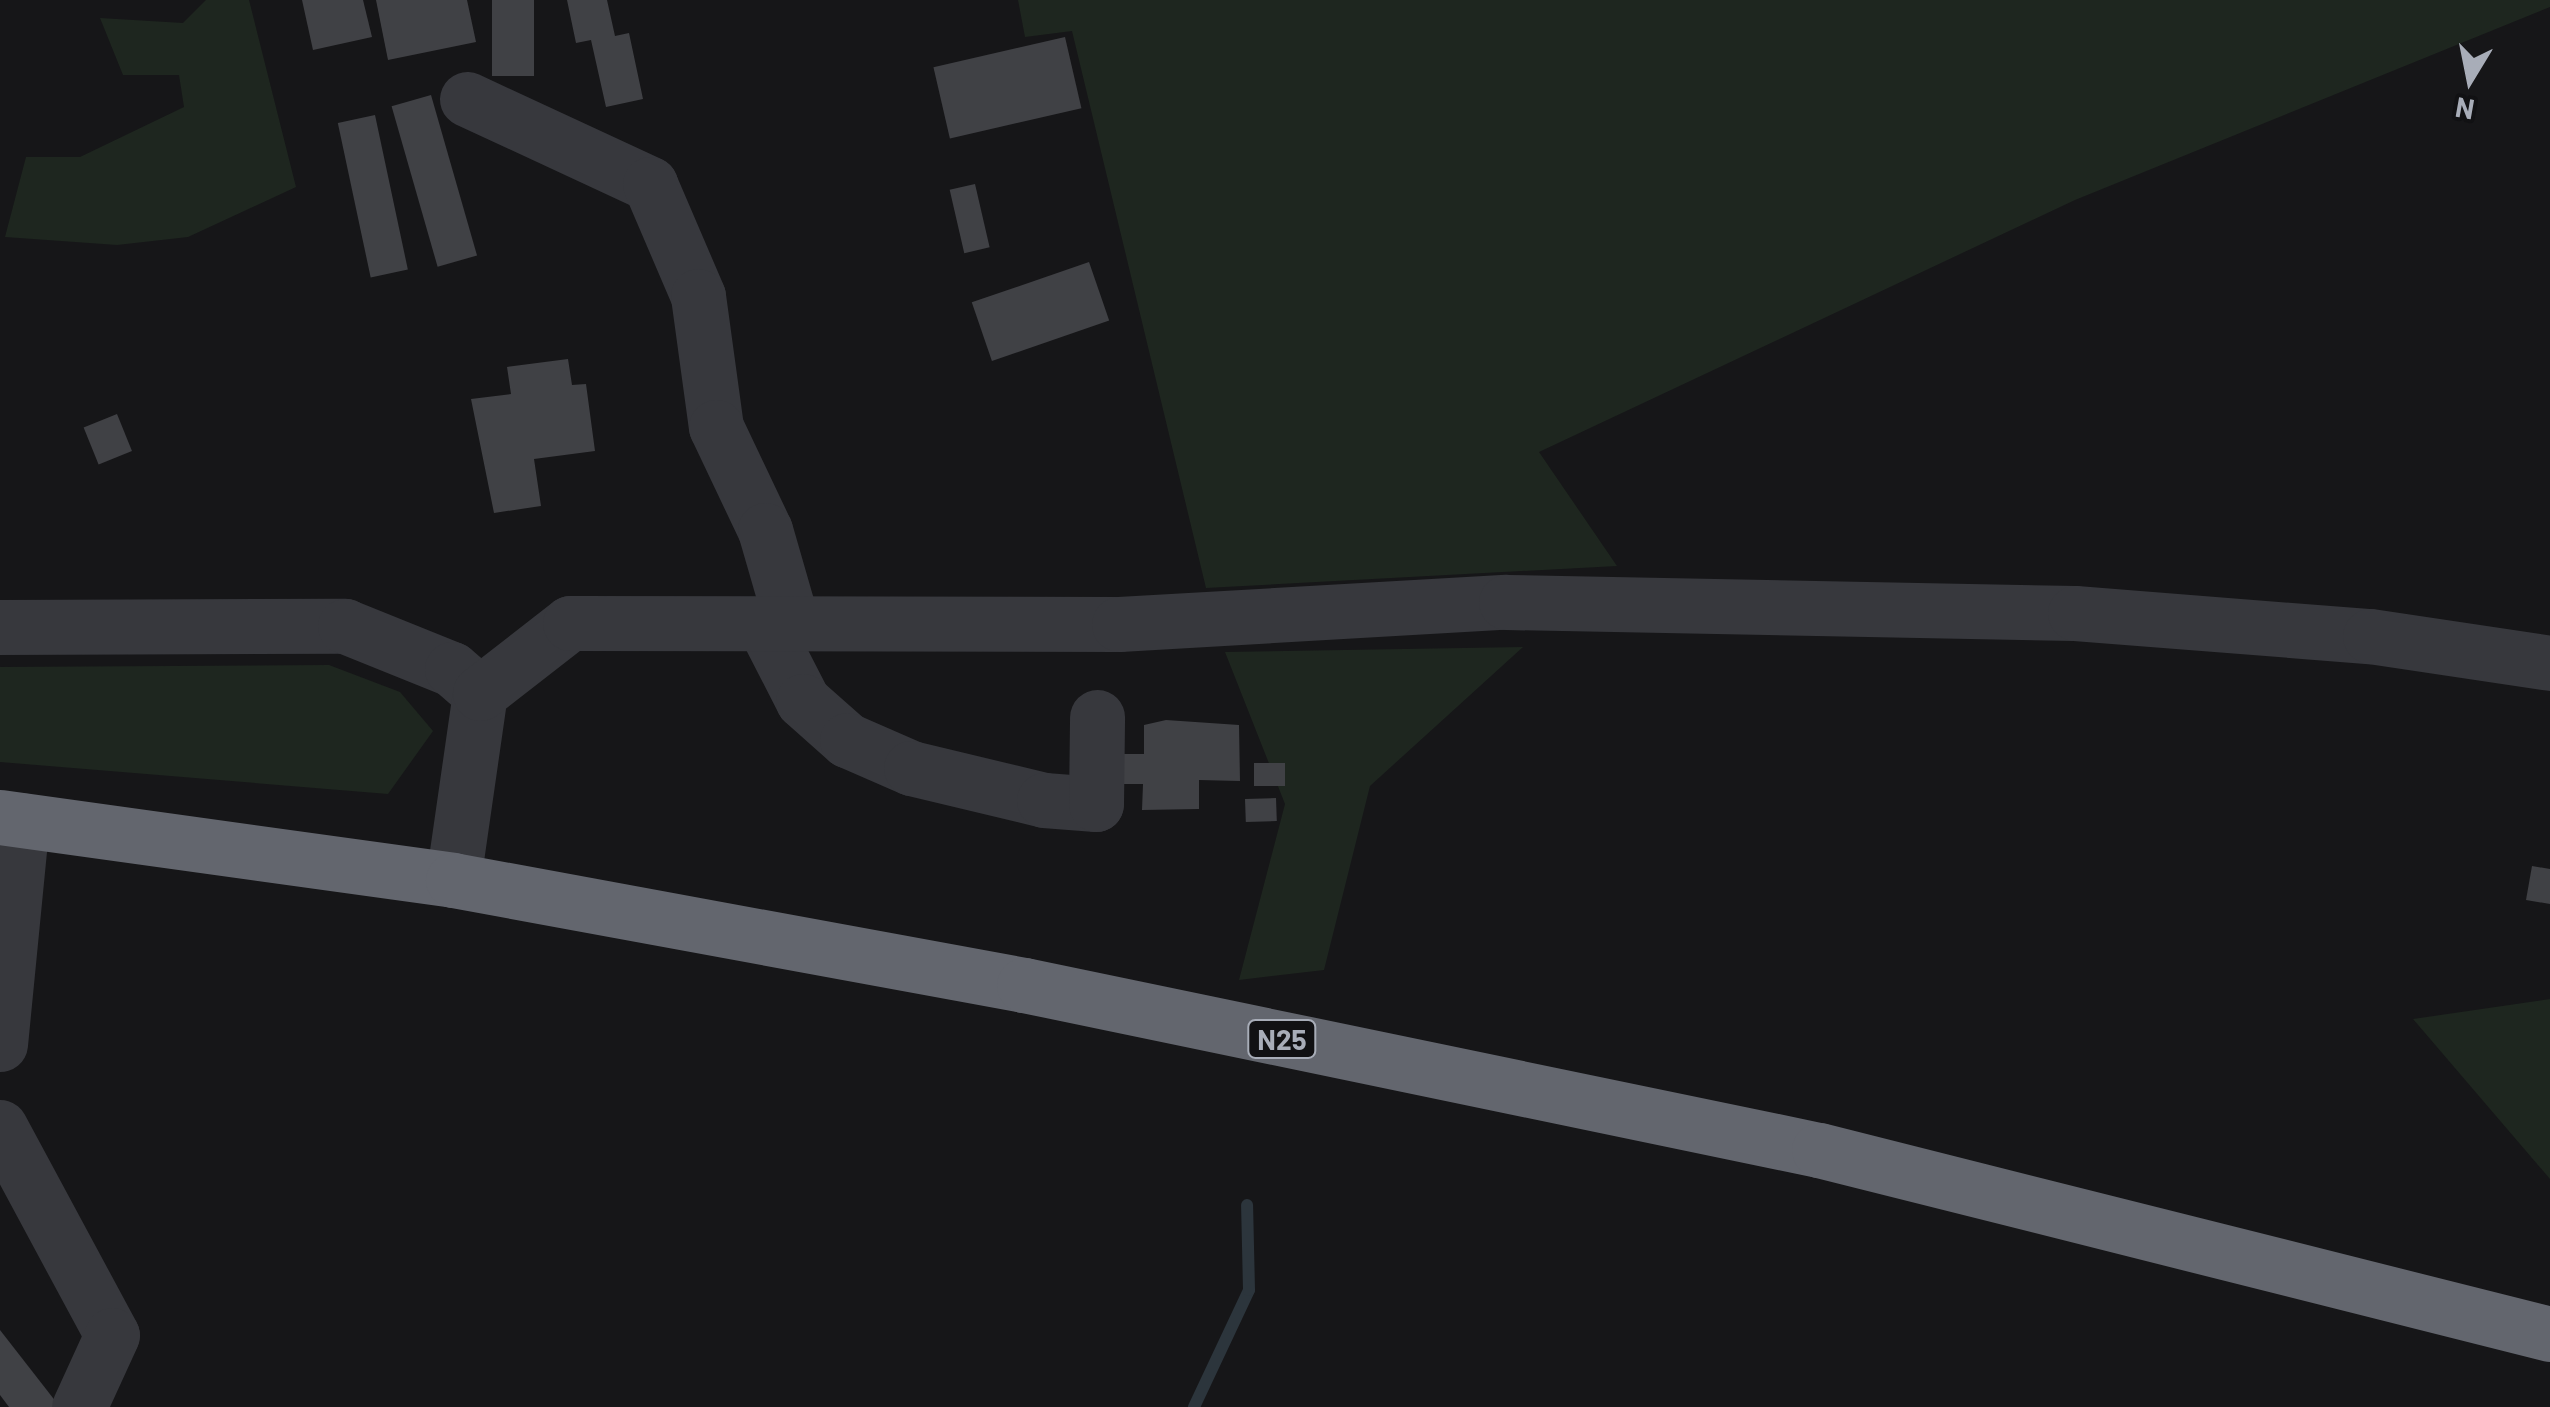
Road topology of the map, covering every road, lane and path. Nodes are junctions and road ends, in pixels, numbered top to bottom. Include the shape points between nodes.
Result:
1 (467, 99) dead end
2 (779, 627) junction
3 (0, 628) edge
4 (2550, 662) edge
5 (480, 693) junction
6 (1097, 717) dead end
7 (11, 818) edge
8 (453, 880) junction
9 (0, 1044) edge
10 (0, 1126) edge
11 (2550, 1334) edge
12 (79, 1407) edge

1 - 2 street via 650,184 698,296 716,427 766,530
2 - 4 street via 1119,624 1506,602 2075,613 2370,636
2 - 5 street via 570,624
2 - 6 street via 802,701 846,740 912,768 1044,800 1096,804
3 - 5 street via 345,626 452,669
5 - 8 street
7 - 8 highway, N25
7 - 9 street
8 - 11 highway, N25 via 1024,985 1819,1150
10 - 12 street via 112,1335

